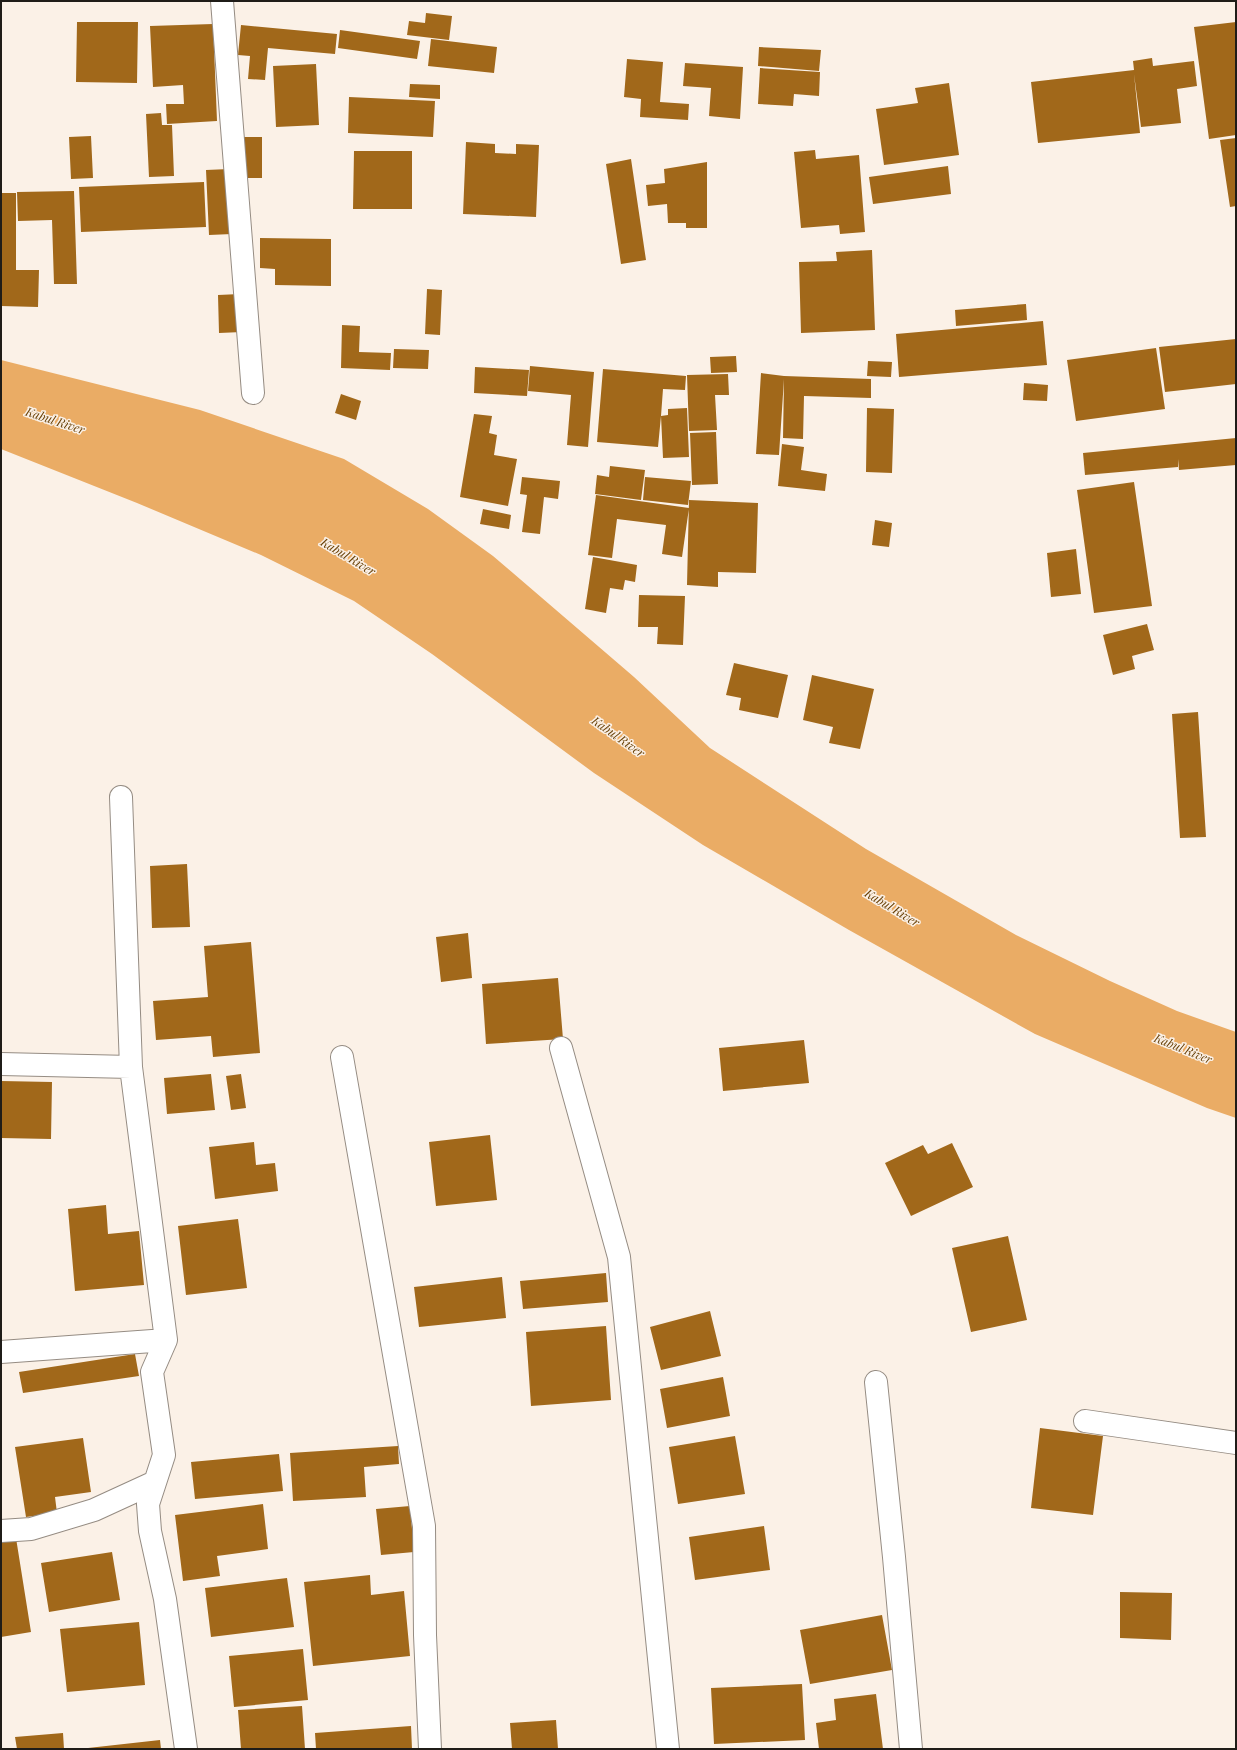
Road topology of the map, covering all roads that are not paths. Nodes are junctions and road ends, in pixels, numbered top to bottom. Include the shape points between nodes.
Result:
1 (222, 1) edge
2 (254, 393) dead end
3 (121, 797) dead end
4 (562, 1048) dead end
5 (342, 1057) dead end
6 (1, 1064) edge
7 (131, 1067) junction
8 (166, 1340) junction
9 (1, 1352) edge
10 (876, 1382) dead end
11 (1085, 1421) dead end
12 (1236, 1444) edge
13 (155, 1482) junction
14 (1, 1531) edge
15 (186, 1749) edge
16 (430, 1749) edge
17 (668, 1749) edge
18 (911, 1749) edge

1 - 2 street
3 - 7 street
4 - 17 street via 619,1257
5 - 16 street via 424,1526 424,1635
6 - 7 street
7 - 8 street
8 - 9 street
8 - 13 street via 152,1372 164,1455
10 - 18 street
11 - 12 street
13 - 14 street via 94,1510 31,1529
13 - 15 street via 148,1504 150,1532 165,1599

